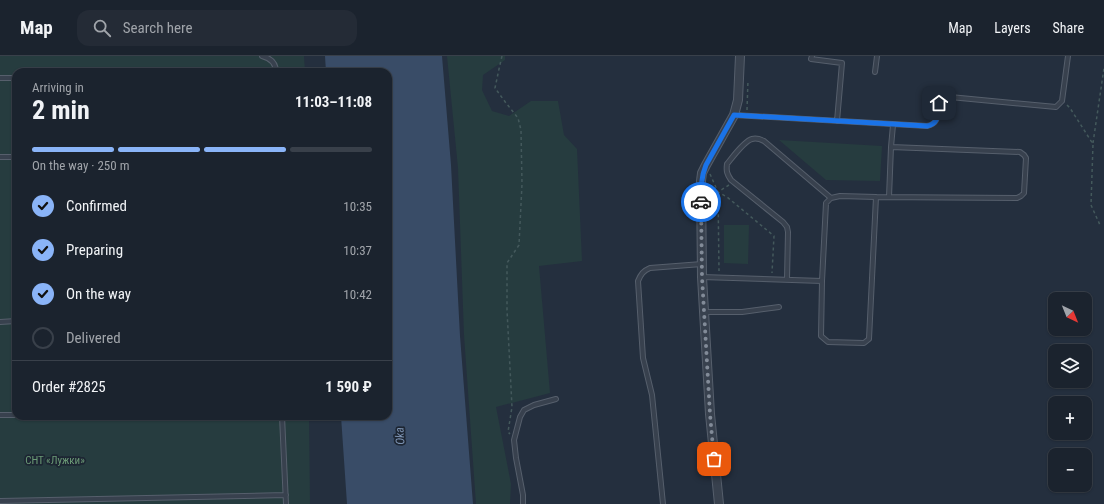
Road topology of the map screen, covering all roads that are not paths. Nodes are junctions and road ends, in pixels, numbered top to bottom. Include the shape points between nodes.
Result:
1 (262, 56) edge
2 (740, 56) edge
3 (812, 56) edge
4 (877, 56) edge
5 (1068, 56) edge
6 (276, 68) edge
7 (875, 72) dead end
8 (0, 78) edge
9 (12, 78) edge
10 (734, 115) junction
11 (837, 121) junction
12 (893, 125) junction
13 (891, 147) junction
14 (0, 157) edge
15 (12, 157) edge
16 (876, 197) junction
17 (889, 197) junction
18 (831, 198) junction
19 (702, 264) junction
20 (702, 277) junction
21 (787, 279) junction
22 (822, 281) junction
23 (779, 307) dead end
24 (704, 312) junction
25 (12, 321) edge
26 (0, 322) edge
27 (556, 399) dead end
28 (12, 414) edge
29 (0, 415) edge
30 (282, 420) edge
31 (286, 495) junction
32 (0, 501) edge
33 (286, 504) edge
34 (523, 504) edge
35 (663, 504) edge
36 (719, 504) edge

1 - 6 lane via 272,60
2 - 10 street via 738,100
3 - 11 lane via 812,59 842,63
4 - 7 lane
5 - 12 lane via 1062,101 1056,106 950,97 939,103 933,125
8 - 9 lane
10 - 11 lane
10 - 19 street via 702,173
11 - 12 lane
12 - 13 lane
13 - 17 lane
13 - 17 lane via 1020,152 1026,158 1025,187 1024,193 1018,198
14 - 15 lane
16 - 17 lane
16 - 18 lane
16 - 22 lane via 869,339 864,343 828,342 821,336
18 - 21 lane via 764,140 757,138 747,141 727,164 727,174 731,180 787,227
18 - 22 lane via 826,204
19 - 20 street
19 - 35 lane via 650,268 641,274 638,281 643,358 652,395
20 - 21 lane
20 - 24 street
21 - 22 lane
23 - 24 lane via 742,312
24 - 36 street
25 - 26 lane
27 - 34 lane via 534,405 524,410 520,417 514,440
28 - 29 lane
30 - 31 lane
31 - 32 lane
31 - 33 lane

